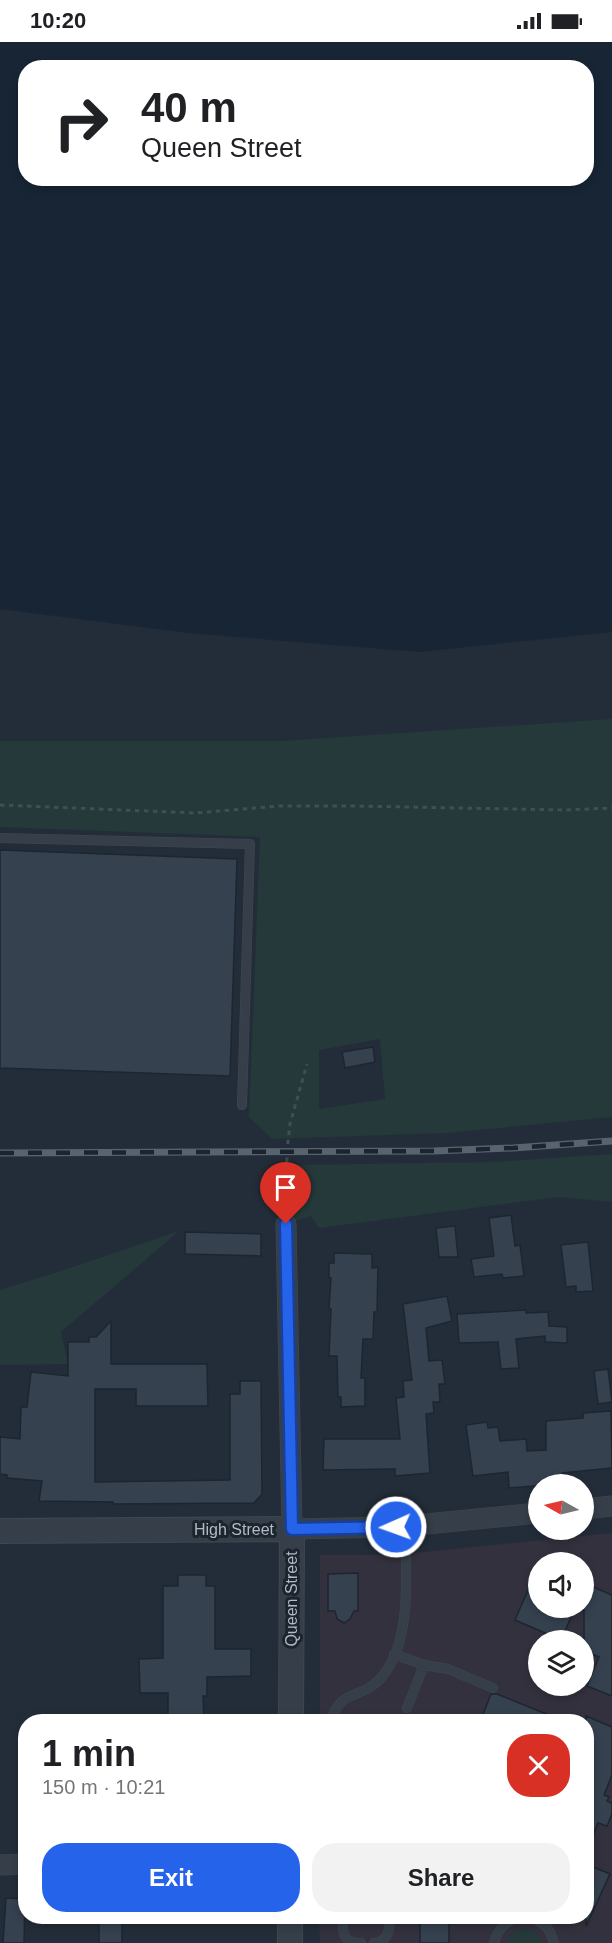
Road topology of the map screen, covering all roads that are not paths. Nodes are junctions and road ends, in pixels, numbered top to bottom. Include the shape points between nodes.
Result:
1 (0, 838) edge
2 (242, 1105) dead end
3 (286, 1224) road end
4 (612, 1506) edge
5 (594, 1508) edge
6 (528, 1514) edge
7 (405, 1526) junction
8 (292, 1529) junction
9 (0, 1531) edge
10 (394, 1654) junction
11 (424, 1665) junction
12 (493, 1688) dead end
13 (407, 1708) dead end
14 (291, 1714) edge
15 (333, 1714) edge
16 (18, 1864) edge
17 (0, 1865) edge
18 (291, 1924) edge
19 (344, 1924) edge
20 (390, 1924) edge
21 (504, 1924) edge
22 (543, 1924) edge
23 (290, 1943) edge
24 (361, 1943) edge
25 (374, 1943) edge
26 (494, 1943) edge
27 (554, 1943) edge

1 - 2 lane via 250,844
3 - 8 street, Queen Street
4 - 5 street
6 - 7 street, High Street
7 - 8 street, High Street
7 - 10 lane via 404,1620
8 - 9 street, High Street
8 - 14 street, Queen Street
10 - 11 lane
10 - 15 lane via 380,1679 344,1698
11 - 12 lane via 448,1669
11 - 13 lane
16 - 17 street
18 - 23 street
19 - 24 lane via 347,1940
20 - 25 lane via 387,1937
21 - 26 lane
22 - 27 lane

